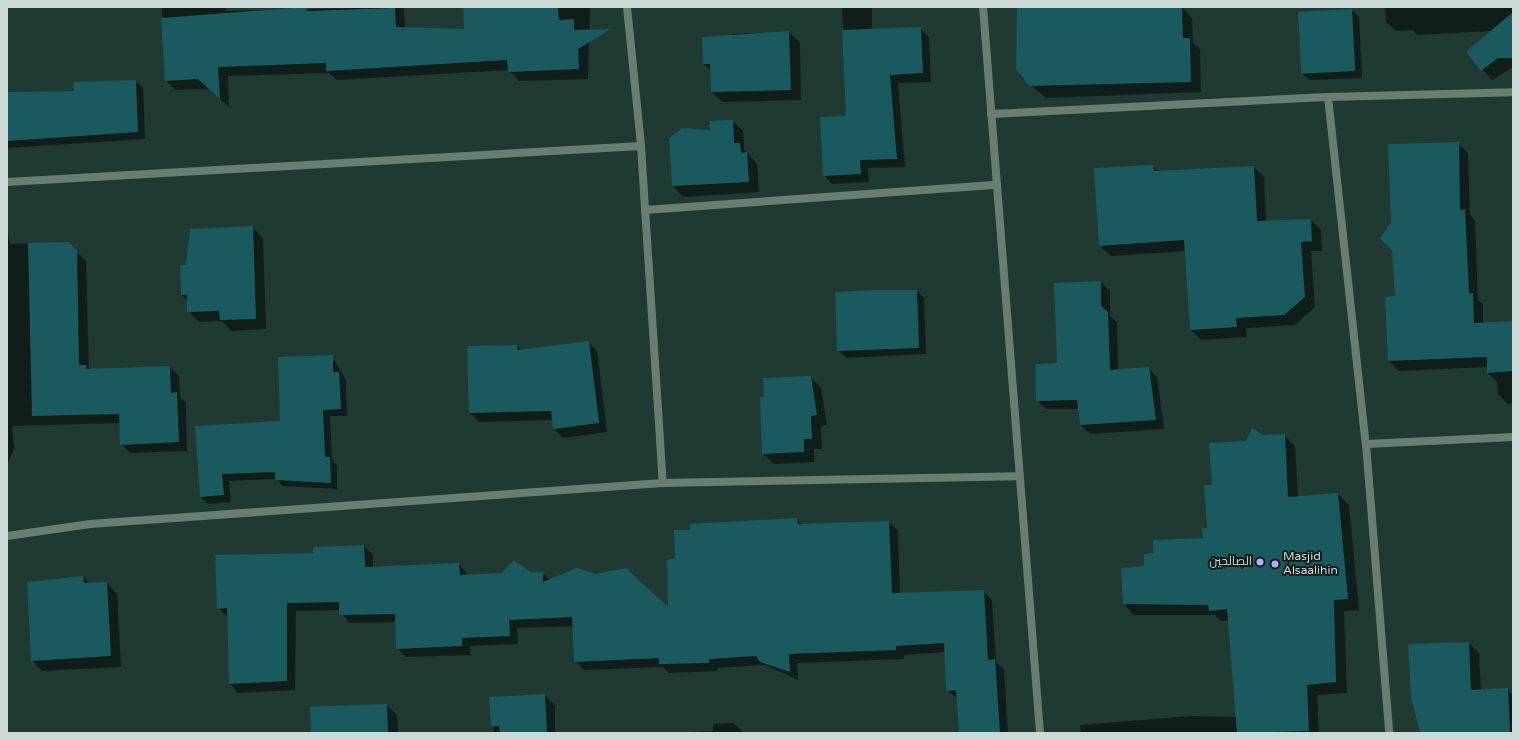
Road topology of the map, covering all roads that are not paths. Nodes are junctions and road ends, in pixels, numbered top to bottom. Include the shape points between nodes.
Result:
1 (627, 7) edge
2 (982, 7) edge
3 (1513, 92) edge
4 (1328, 97) junction
5 (991, 114) junction
6 (641, 146) junction
7 (7, 182) edge
8 (997, 185) junction
9 (645, 210) junction
10 (1513, 437) edge
11 (1366, 444) junction
12 (1019, 476) junction
13 (663, 483) junction
14 (7, 536) edge
15 (1040, 733) edge
16 (1389, 733) edge

1 - 6 street
2 - 5 street
3 - 4 street
4 - 5 street
4 - 11 street
5 - 8 street
6 - 7 street
6 - 9 street
8 - 9 street
8 - 12 street
9 - 13 street
10 - 11 street
11 - 16 street
12 - 13 street
12 - 15 street
13 - 14 street via 90,524

